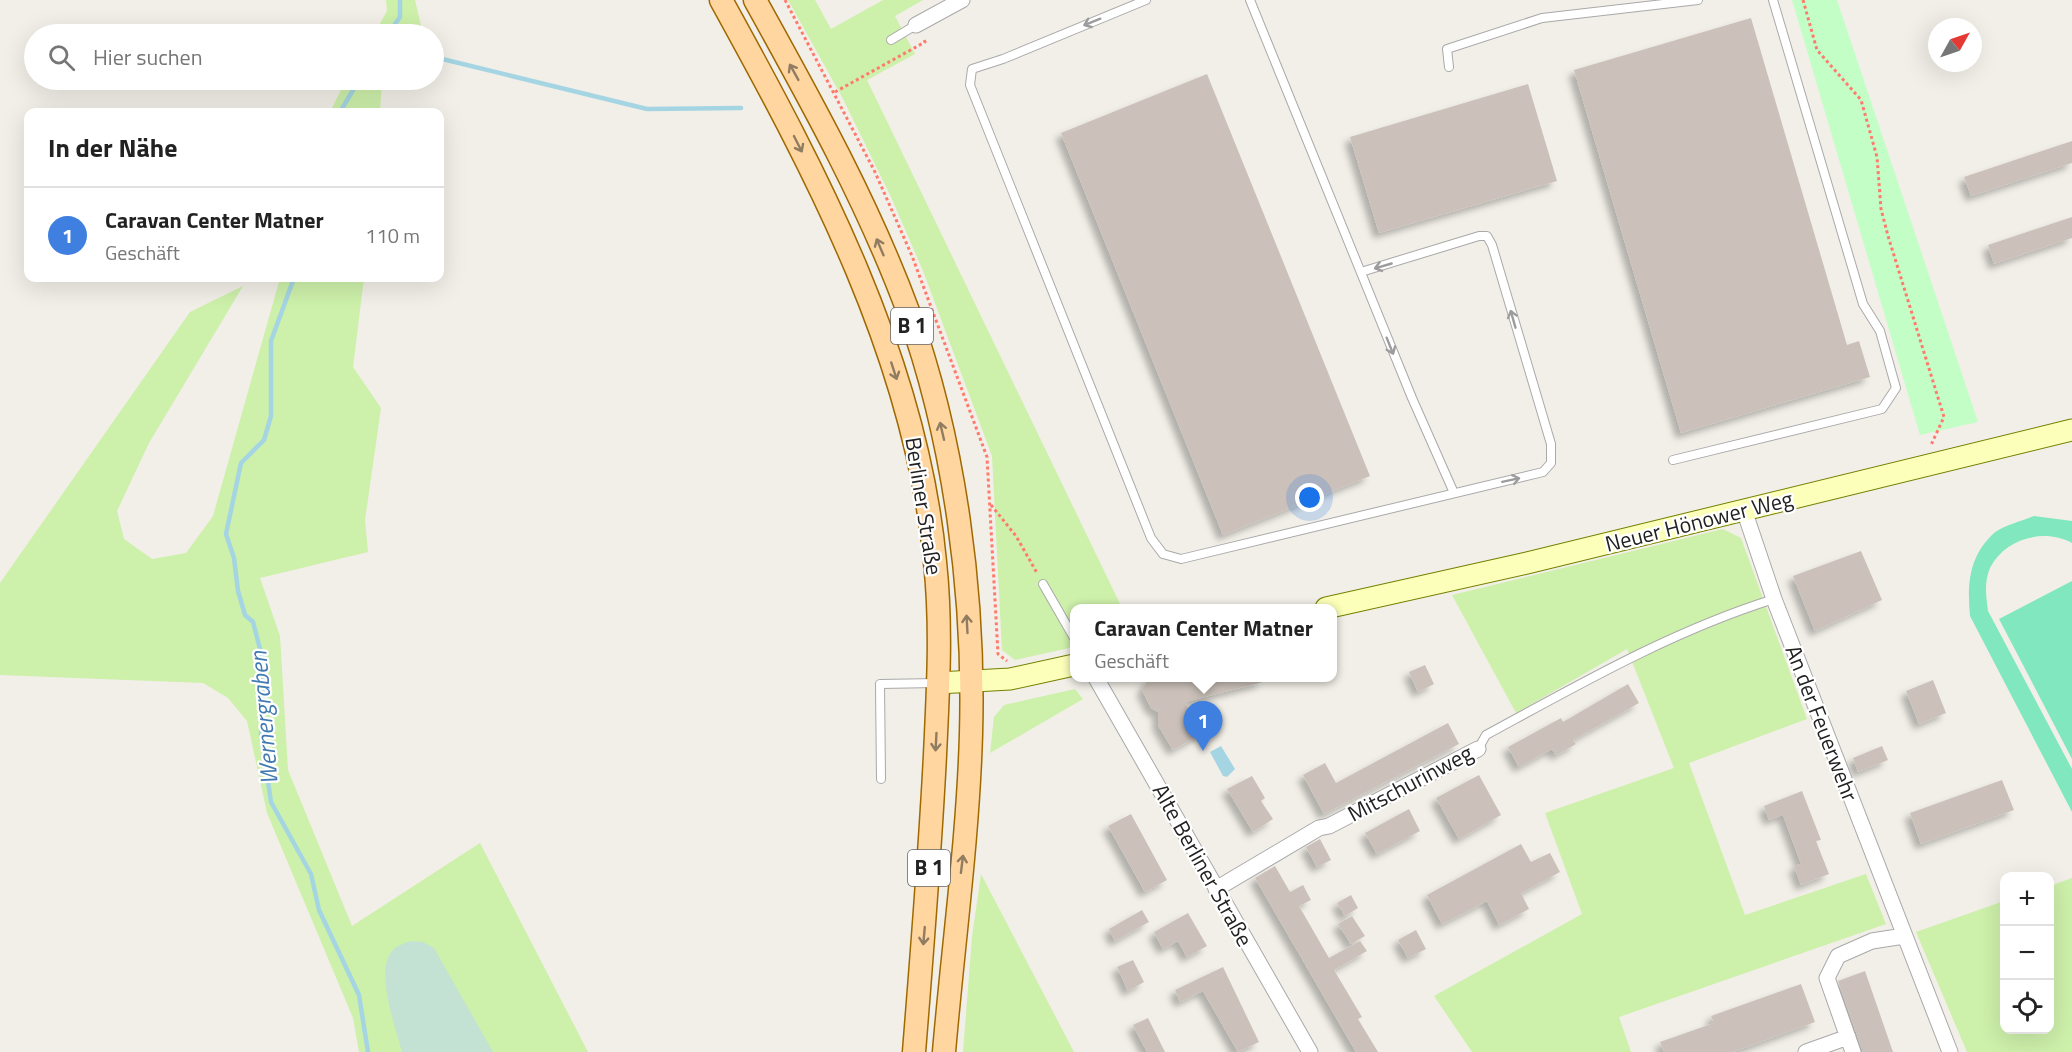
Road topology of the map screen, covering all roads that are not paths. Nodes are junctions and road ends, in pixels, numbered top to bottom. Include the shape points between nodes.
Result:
1 (721, 0) edge
2 (755, 0) edge
3 (962, 0) edge
4 (1146, 0) edge
5 (1250, 0) edge
6 (1698, 0) edge
7 (1773, 0) edge
8 (916, 25) joint
9 (891, 40) dead end
10 (1449, 67) dead end
11 (1361, 272) junction
12 (2072, 430) edge
13 (1673, 460) dead end
14 (1454, 493) junction
15 (1744, 510) junction
16 (1043, 584) road end
17 (1774, 599) junction
18 (1337, 606) edge
19 (1070, 631) edge
20 (1070, 666) edge
21 (970, 682) junction
22 (1098, 682) edge
23 (938, 683) junction
24 (1478, 749) joint
25 (881, 780) dead end
26 (1216, 889) junction
27 (1904, 936) junction
28 (1848, 1037) junction
29 (914, 1052) edge
30 (944, 1052) edge
31 (1310, 1052) edge
32 (1806, 1052) edge
33 (1853, 1052) edge
34 (1950, 1052) edge

1 -> 23 main road, Berliner Straße / B 1 via 844,237 876,315 916,446 927,504 936,562
21 -> 2 main road, Berliner Straße / B 1 via 956,498 927,369 870,221 824,125
3 - 8 street
4 -> 14 lane via 972,69 970,86 1151,538 1163,554 1181,559
5 - 11 lane
6 - 10 lane via 1542,18 1448,49
7 - 13 lane via 1863,304 1880,331 1896,388 1882,409
8 - 9 lane
11 -> 14 lane
14 -> 11 lane via 1544,472 1551,463 1552,454 1492,245 1487,236 1479,236
12 - 15 main road, Neuer Hönower Weg
15 - 17 street, An der Feuerwehr
15 - 18 main road, Neuer Hönower Weg
16 - 19 lane
17 - 24 lane, Mitschurinweg via 1727,614 1631,657 1486,735
17 - 27 street, An der Feuerwehr
20 - 21 main road via 1010,679
21 - 23 main road
30 -> 21 main road, Berliner Straße / B 1 via 966,828
22 - 26 street, Alte Berliner Straße
23 - 25 lane via 880,684
23 -> 29 main road, Berliner Straße / B 1 via 930,855
24 - 26 street, Mitschurinweg via 1417,783 1319,828
26 - 31 street, Alte Berliner Straße
27 - 28 street via 1872,941 1838,956 1827,978
27 - 34 street, An der Feuerwehr
28 - 32 street
28 - 33 street

